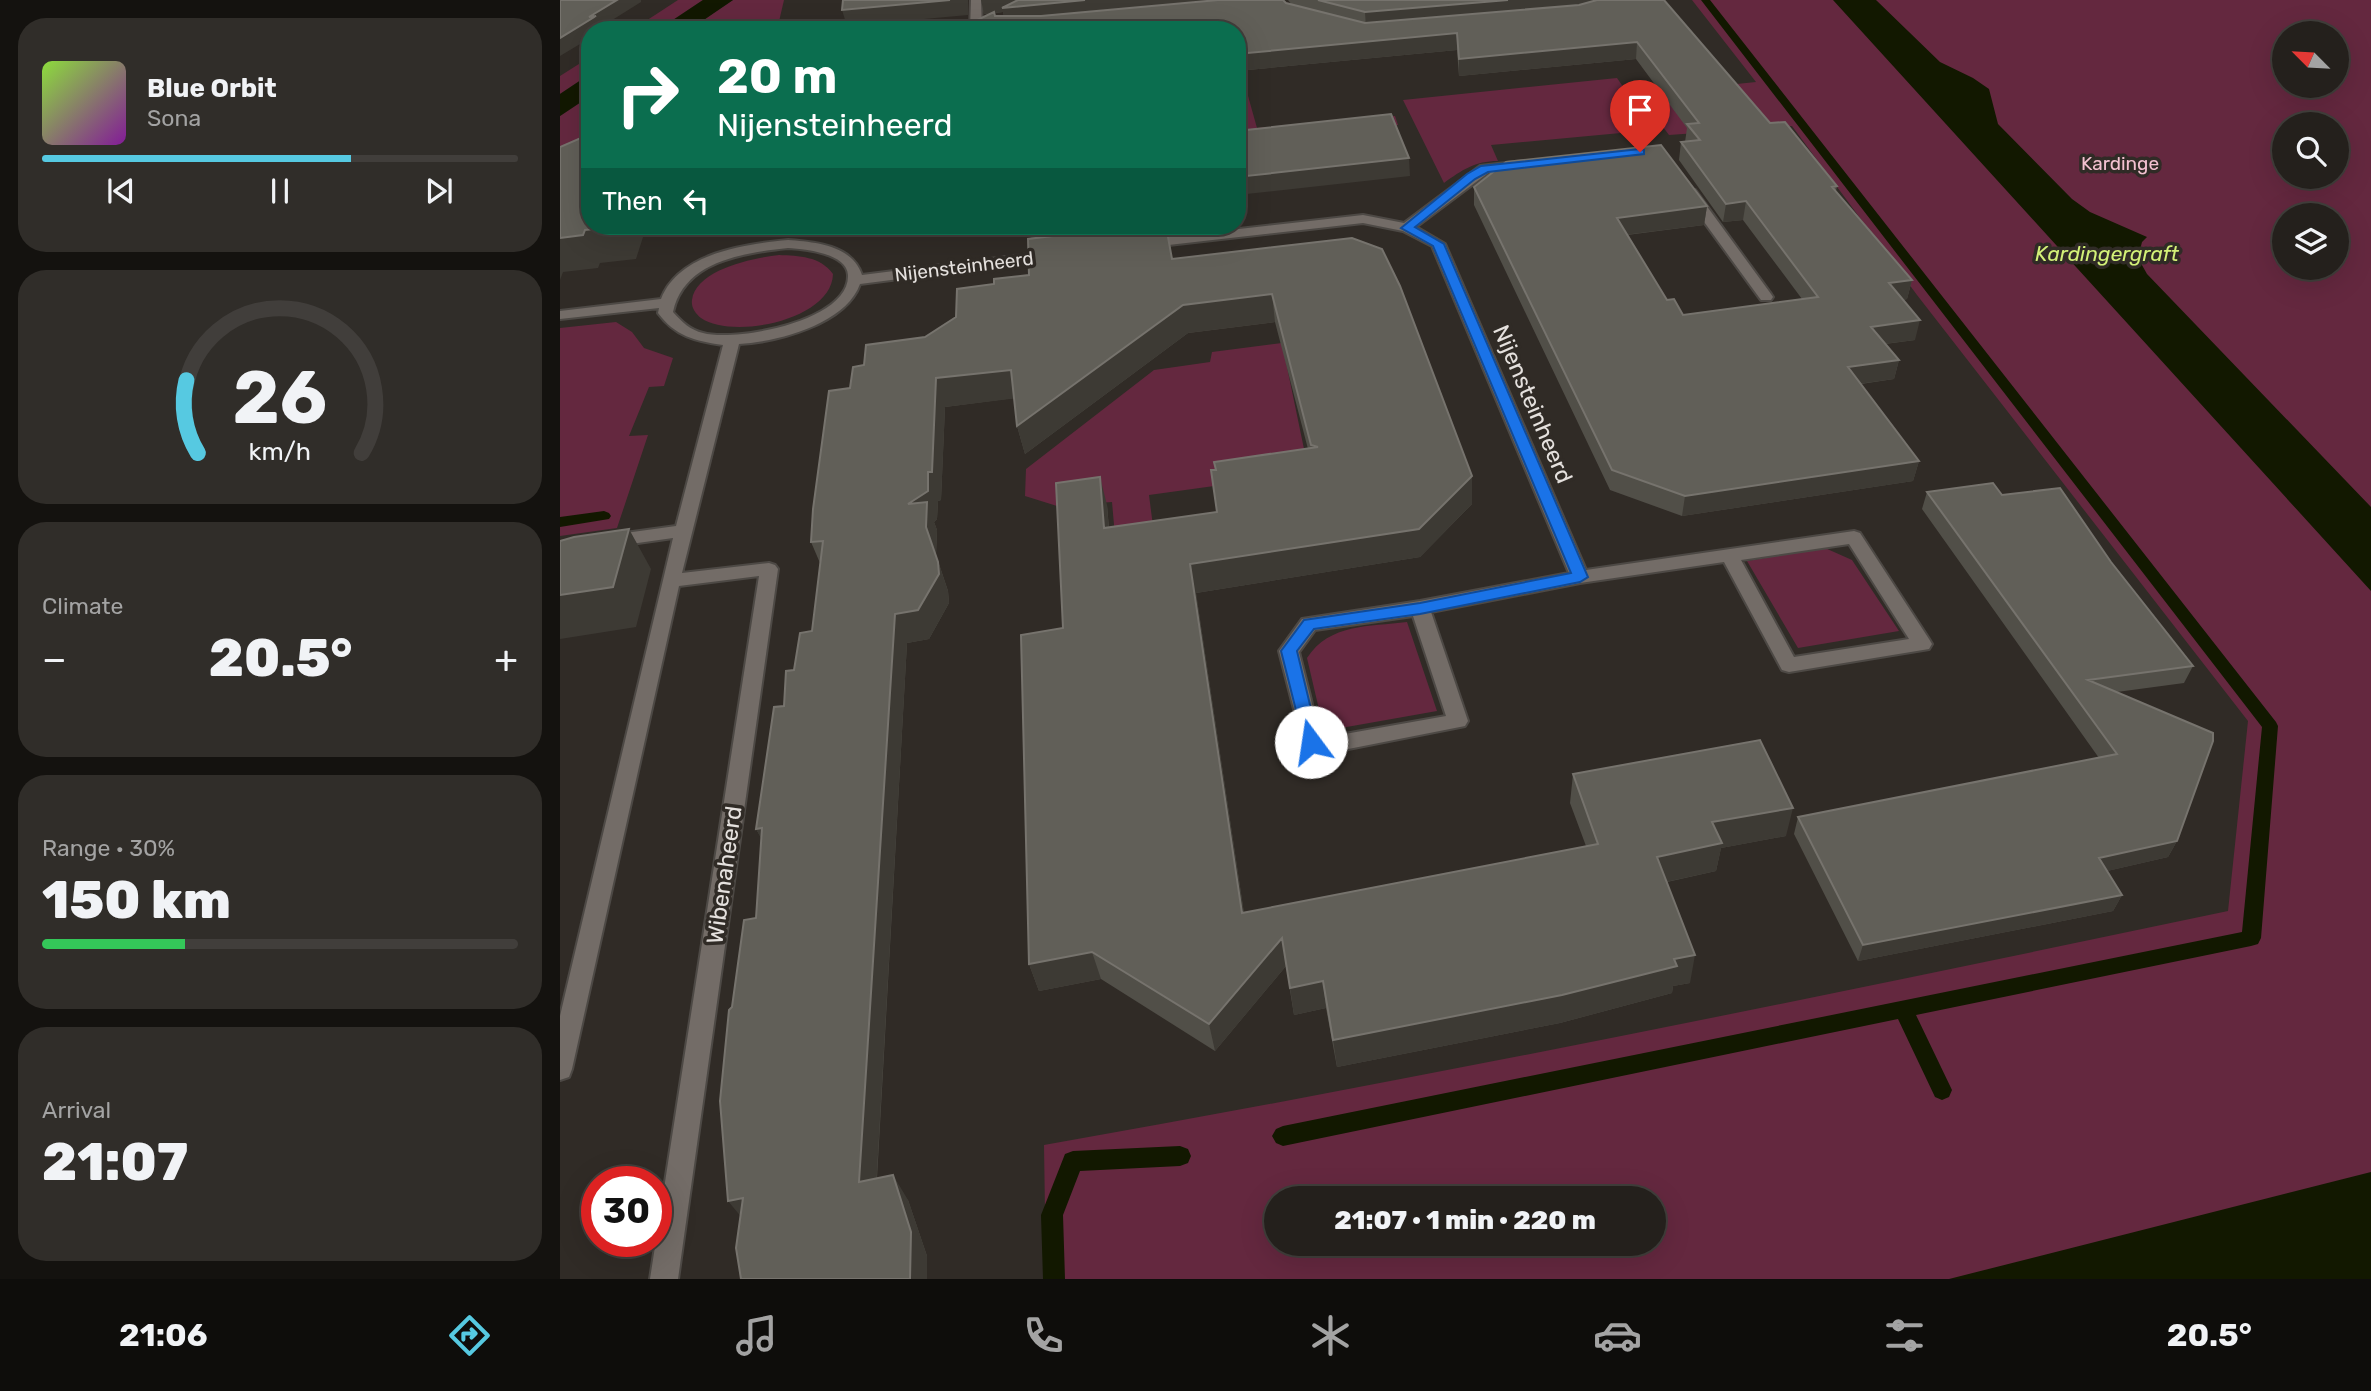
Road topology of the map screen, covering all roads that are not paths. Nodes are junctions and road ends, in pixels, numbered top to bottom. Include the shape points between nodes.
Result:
1 (976, 0) edge
2 (976, 21) edge
3 (1537, 163) edge
4 (1682, 180) edge
5 (1407, 228) junction
6 (1246, 233) edge
7 (790, 235) edge
8 (1227, 235) edge
9 (788, 244) junction
10 (1125, 247) edge
11 (1071, 253) edge
12 (855, 280) junction
13 (1766, 297) dead end
14 (666, 303) junction
15 (560, 315) edge
16 (732, 340) junction
17 (684, 531) junction
18 (560, 548) edge
19 (1729, 554) junction
20 (1580, 577) junction
21 (671, 581) junction
22 (1420, 608) junction
23 (560, 1069) edge
24 (664, 1279) edge

1 - 2 street
3 - 5 street via 1485,169
4 - 13 street
5 - 6 street, Nijensteinheerd via 1363,219
5 - 20 street, Nijensteinheerd via 1438,244
7 - 9 street
8 - 10 street, Nijensteinheerd
9 - 12 street via 838,253 854,270
9 - 14 street via 747,249 709,262 679,281
11 - 12 street, Nijensteinheerd
12 - 16 street via 839,304 804,325
14 - 15 street
14 - 16 street via 665,313 680,330
16 - 17 street
17 - 18 street
17 - 21 street
19 - 19 street via 1854,537 1922,644 1789,665
19 - 20 street
20 - 22 street
21 - 23 street
21 - 24 street, Wibenaheerd via 769,569
22 - 22 street via 1458,721 1328,745 1311,742 1289,651 1309,624

